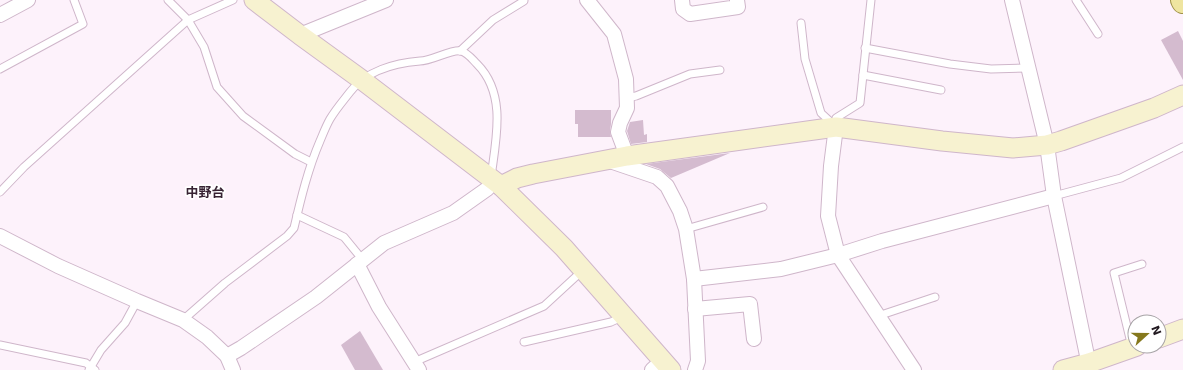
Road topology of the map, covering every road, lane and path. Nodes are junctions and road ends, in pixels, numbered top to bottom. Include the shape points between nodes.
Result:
1 (28, 0) edge
2 (74, 0) edge
3 (168, 0) edge
4 (232, 0) edge
5 (254, 0) edge
6 (386, 0) edge
7 (524, 0) edge
8 (587, 0) edge
9 (682, 0) edge
10 (737, 0) edge
11 (871, 0) edge
12 (1012, 0) edge
13 (1076, 0) edge
14 (0, 15) edge
15 (188, 20) junction
16 (801, 23) dead end
17 (1098, 34) dead end
18 (300, 35) junction
19 (866, 48) junction
20 (460, 51) junction
21 (1028, 68) junction
22 (0, 69) edge
23 (720, 70) dead end
24 (863, 75) junction
25 (362, 80) junction
26 (941, 90) dead end
27 (1183, 95) edge
28 (628, 98) junction
29 (836, 127) junction
30 (1047, 145) junction
31 (1183, 147) edge
32 (627, 156) junction
33 (606, 160) junction
34 (311, 162) junction
35 (496, 181) junction
36 (0, 192) edge
37 (1054, 196) junction
38 (763, 206) dead end
39 (297, 215) junction
40 (686, 229) junction
41 (0, 236) edge
42 (838, 256) junction
43 (360, 261) junction
44 (1142, 264) dead end
45 (583, 270) junction
46 (694, 279) junction
47 (935, 297) dead end
48 (137, 302) junction
49 (695, 309) junction
50 (624, 316) junction
51 (878, 316) junction
52 (183, 320) junction
53 (1127, 321) edge
54 (1183, 329) edge
55 (1167, 335) edge
56 (754, 339) dead end
57 (524, 342) dead end
58 (0, 345) edge
59 (1127, 350) edge
60 (227, 356) junction
61 (416, 366) edge
62 (662, 367) edge
63 (1090, 367) edge
64 (91, 369) edge
65 (233, 370) edge
66 (695, 370) edge
67 (914, 370) edge
68 (1063, 370) edge

1 - 14 street
2 - 22 lane via 83,24
3 - 15 lane
4 - 15 lane
5 - 18 street
6 - 18 street
7 - 20 lane via 493,20
8 - 28 street via 614,34 626,79
9 - 10 street via 683,9 690,14 738,7
11 - 19 lane
12 - 21 street
13 - 17 lane
15 - 34 lane via 204,47 217,87 243,116 295,154
15 - 36 lane via 24,167
16 - 29 lane via 805,59 821,113
18 - 25 street
19 - 21 lane via 950,64 992,69
19 - 24 lane
20 - 25 lane via 422,61 396,64
20 - 35 lane via 469,55 480,67 490,81 496,99
21 - 30 street
23 - 28 lane via 690,74
24 - 26 lane
24 - 29 lane via 860,103 836,118
25 - 34 lane via 350,91 329,120
25 - 35 street
27 - 30 street via 1154,108
28 - 32 street via 618,132
29 - 30 street via 1013,148
29 - 32 street
29 - 42 street via 828,216
30 - 37 street
31 - 37 lane via 1121,178
32 - 33 street
33 - 35 street
33 - 40 street via 657,177 667,186
34 - 39 lane
35 - 43 street via 453,213 384,243
35 - 45 street
37 - 42 street via 882,241
37 - 63 street
38 - 40 lane
39 - 43 lane via 344,237
39 - 52 lane via 294,228 287,236 225,283
40 - 46 street
41 - 48 street
42 - 46 street via 781,269
42 - 51 street
43 - 60 street via 316,297
43 - 61 street via 380,307
44 - 53 lane via 1114,273
45 - 50 street
45 - 61 lane via 544,306
46 - 49 street
47 - 51 lane
48 - 52 street
48 - 64 lane via 125,323 101,350
49 - 56 street via 750,304
49 - 66 street via 698,361
50 - 57 lane via 611,322
50 - 62 street
51 - 67 street
52 - 60 street via 207,337
54 - 55 street
58 - 64 lane via 86,363
59 - 63 street
60 - 65 street
63 - 68 street

